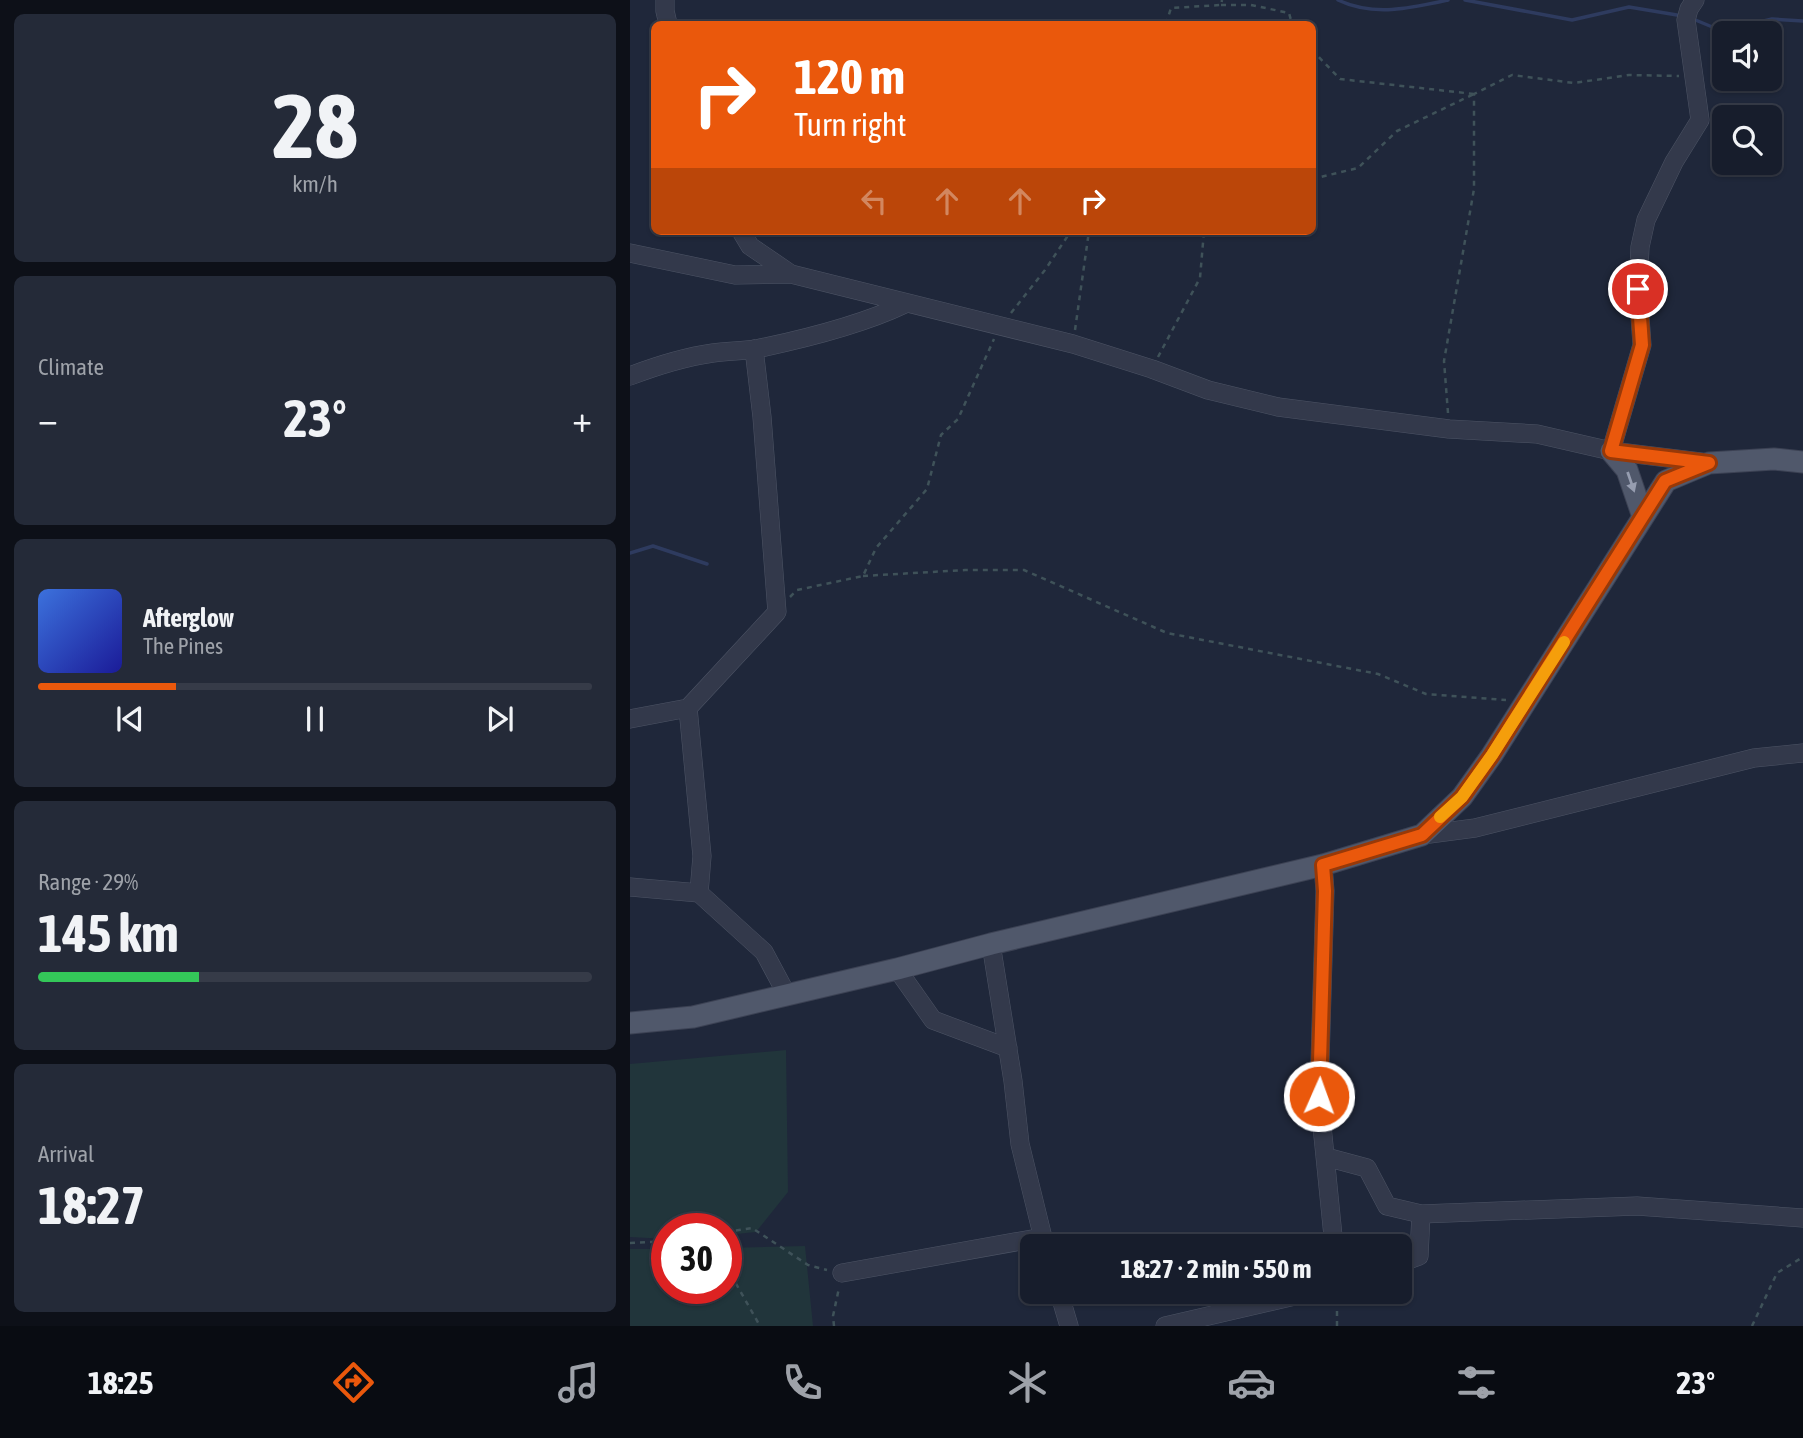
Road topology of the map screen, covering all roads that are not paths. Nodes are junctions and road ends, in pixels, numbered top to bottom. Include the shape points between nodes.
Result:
1 (665, 0) edge
2 (1688, 3) edge
3 (668, 21) edge
4 (743, 235) edge
5 (630, 253) edge
6 (790, 274) junction
7 (905, 304) junction
8 (754, 349) junction
9 (630, 376) edge
10 (1611, 451) junction
11 (1803, 462) edge
12 (1709, 463) junction
13 (1643, 517) junction
14 (688, 708) junction
15 (630, 719) edge
16 (1803, 753) edge
17 (1422, 835) junction
18 (1323, 865) junction
19 (630, 887) edge
20 (699, 893) junction
21 (991, 944) junction
22 (897, 969) junction
23 (787, 995) junction
24 (630, 1023) edge
25 (1008, 1048) junction
26 (1326, 1157) junction
27 (1421, 1214) junction
28 (1803, 1218) edge
29 (1042, 1234) edge
30 (1333, 1234) edge
31 (1020, 1245) edge
32 (1412, 1259) edge
33 (842, 1273) road end
34 (1063, 1304) edge
35 (1260, 1304) edge
36 (1069, 1326) edge
37 (1165, 1326) edge

1 - 3 street
2 - 10 street via 1686,20 1700,120 1646,220 1638,289 1642,345
4 - 6 street via 750,246
5 - 6 street via 735,275
6 - 7 street
7 - 8 street via 884,314
7 - 10 street via 1073,344 1208,390 1278,407 1450,429 1537,434
8 - 9 street via 711,353
8 - 14 street via 777,612
10 - 12 street
10 -> 13 main road via 1627,470
11 - 12 main road
12 - 13 main road via 1665,481
13 - 17 main road via 1492,755 1462,797
14 - 15 street
14 - 20 street via 702,856
16 - 17 street via 1754,758 1475,828
17 - 18 main road
18 - 21 main road
18 - 26 street via 1319,1096
19 - 20 street
20 - 23 street via 764,952
21 - 22 main road
21 - 25 street
22 - 23 main road
22 - 25 street via 933,1020
23 - 24 main road via 693,1017
25 - 29 street via 1020,1144
26 - 27 street via 1367,1168 1387,1206
26 - 30 street
27 - 28 street via 1637,1206
27 - 32 street via 1419,1256
31 - 33 street
34 - 36 street
35 - 37 street

